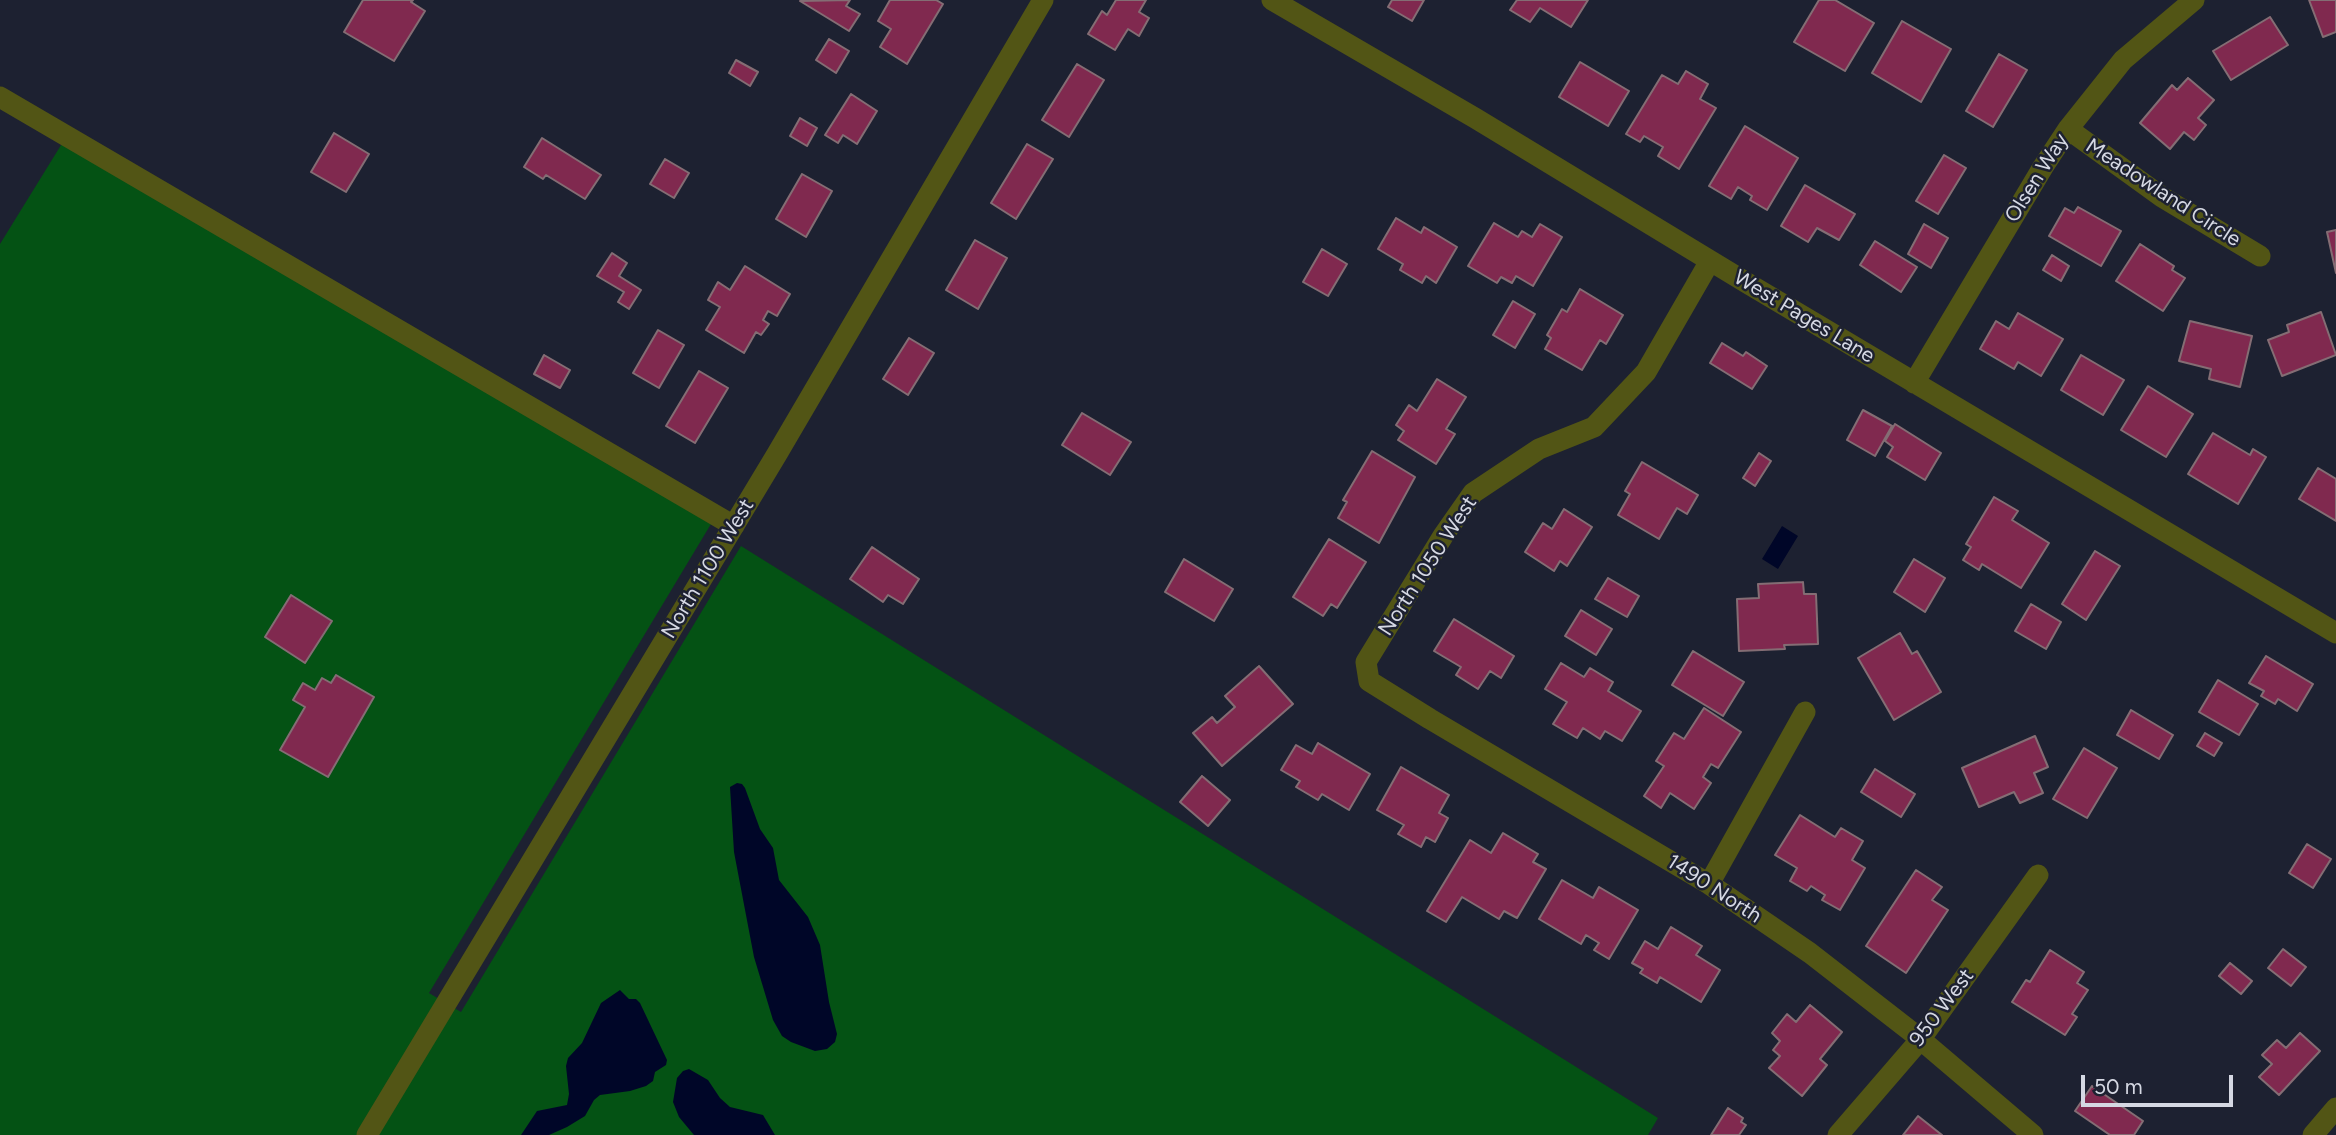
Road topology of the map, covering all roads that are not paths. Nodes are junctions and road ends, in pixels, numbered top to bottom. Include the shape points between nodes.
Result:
1 (1043, 0) edge
2 (1272, 0) edge
3 (2194, 0) edge
4 (0, 97) edge
5 (2068, 129) junction
6 (2260, 256) dead end
7 (1710, 261) junction
8 (1914, 383) junction
9 (734, 526) junction
10 (2336, 633) edge
11 (1369, 681) joint
12 (1805, 712) dead end
13 (2038, 875) dead end
14 (1709, 884) junction
15 (1920, 1040) junction
16 (2336, 1108) edge
17 (367, 1135) edge
18 (1838, 1135) edge
19 (2033, 1135) edge
20 (2313, 1135) edge

1 - 9 street, North 1100 West
2 - 7 street, West Pages Lane
3 - 5 street, Olsen Way via 2123,60
4 - 9 street
5 - 6 street, Meadowland Circle via 2162,197
5 - 8 street, Olsen Way
7 - 8 street, West Pages Lane
7 - 11 street, North 1050 West via 1646,372 1594,427 1539,449 1473,494 1366,662
8 - 10 street, West Pages Lane
9 - 17 street, North 1100 West
11 - 14 street, 1490 North
12 - 14 street
13 - 15 street, 950 West
14 - 15 street, 1490 North via 1810,953
15 - 18 street, 950 West
15 - 19 street, 1490 North
16 - 20 street

